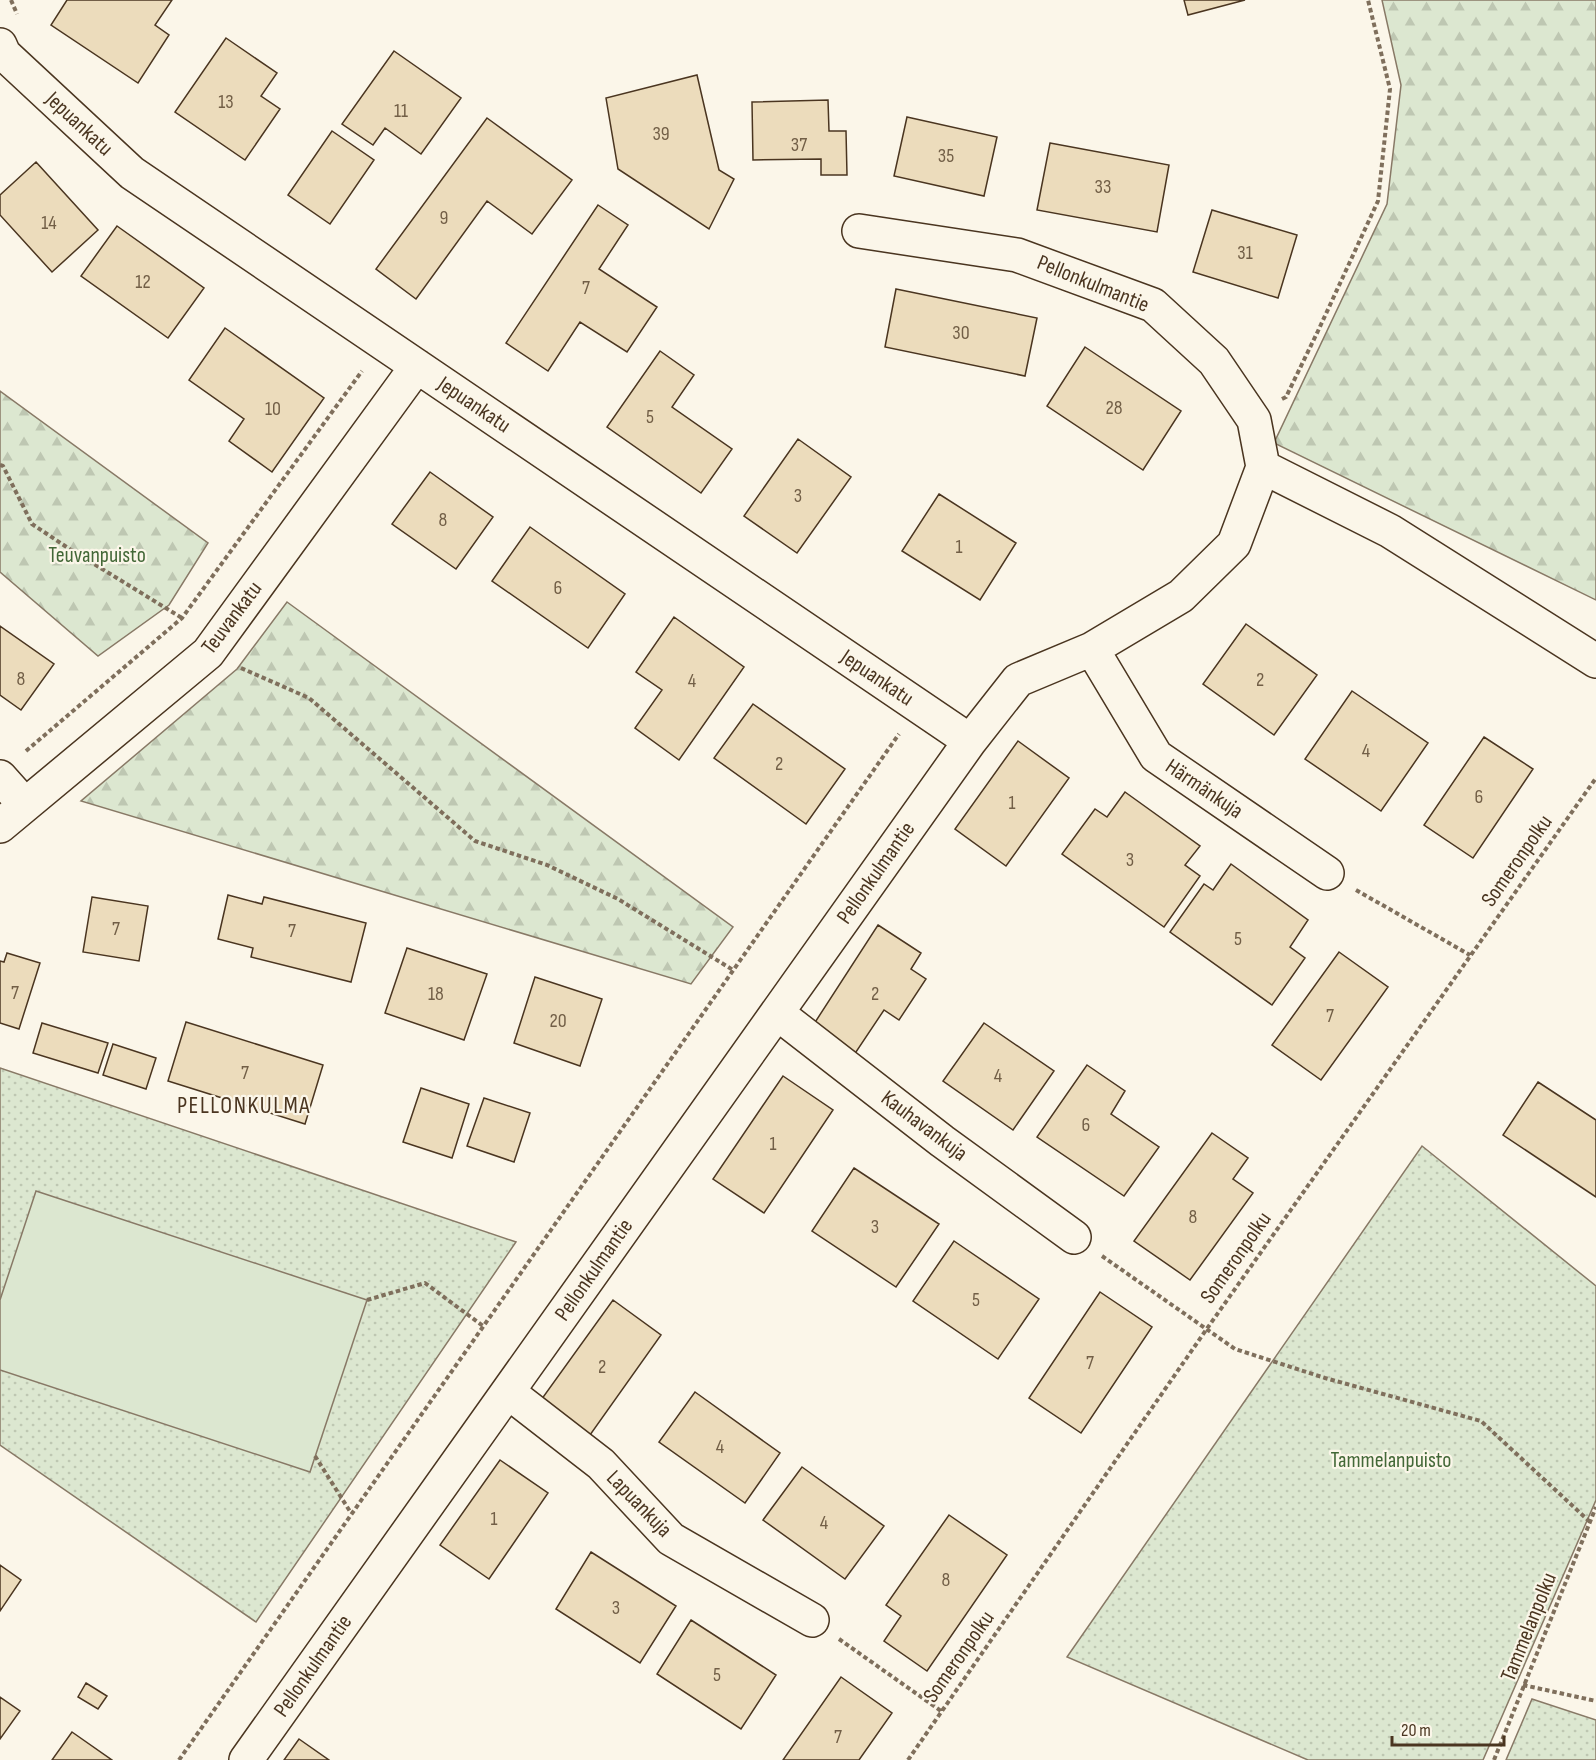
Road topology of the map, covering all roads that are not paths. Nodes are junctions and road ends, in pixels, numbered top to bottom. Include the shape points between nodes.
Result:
1 (0, 45) edge
2 (859, 231) dead end
3 (417, 366) junction
4 (1263, 467) junction
5 (1092, 649) junction
6 (1596, 661) edge
7 (970, 741) junction
8 (9, 767) edge
9 (25, 805) junction
10 (0, 826) edge
11 (1327, 873) road end
12 (777, 1013) junction
13 (1074, 1237) road end
14 (508, 1392) junction
15 (812, 1620) road end
16 (246, 1760) edge

1 - 3 street, Jepuankatu via 4,54 132,173
2 - 4 street, Pellonkulmantie via 1017,255 1153,305 1214,361 1254,420
3 - 7 street, Jepuankatu
3 - 9 street, Teuvankatu via 208,653
4 - 5 street, Pellonkulmantie via 1234,544 1182,596
4 - 6 street via 1390,531
5 - 7 street, Pellonkulmantie via 1018,680
5 - 11 street, Härmänkuja via 1156,756
7 - 12 street, Pellonkulmantie
8 - 9 street
9 - 10 street, Teuvankatu
12 - 13 street, Kauhavankuja
12 - 14 street, Pellonkulmantie
14 - 15 street, Lapuankuja via 601,1464 671,1539
14 - 16 street, Pellonkulmantie

